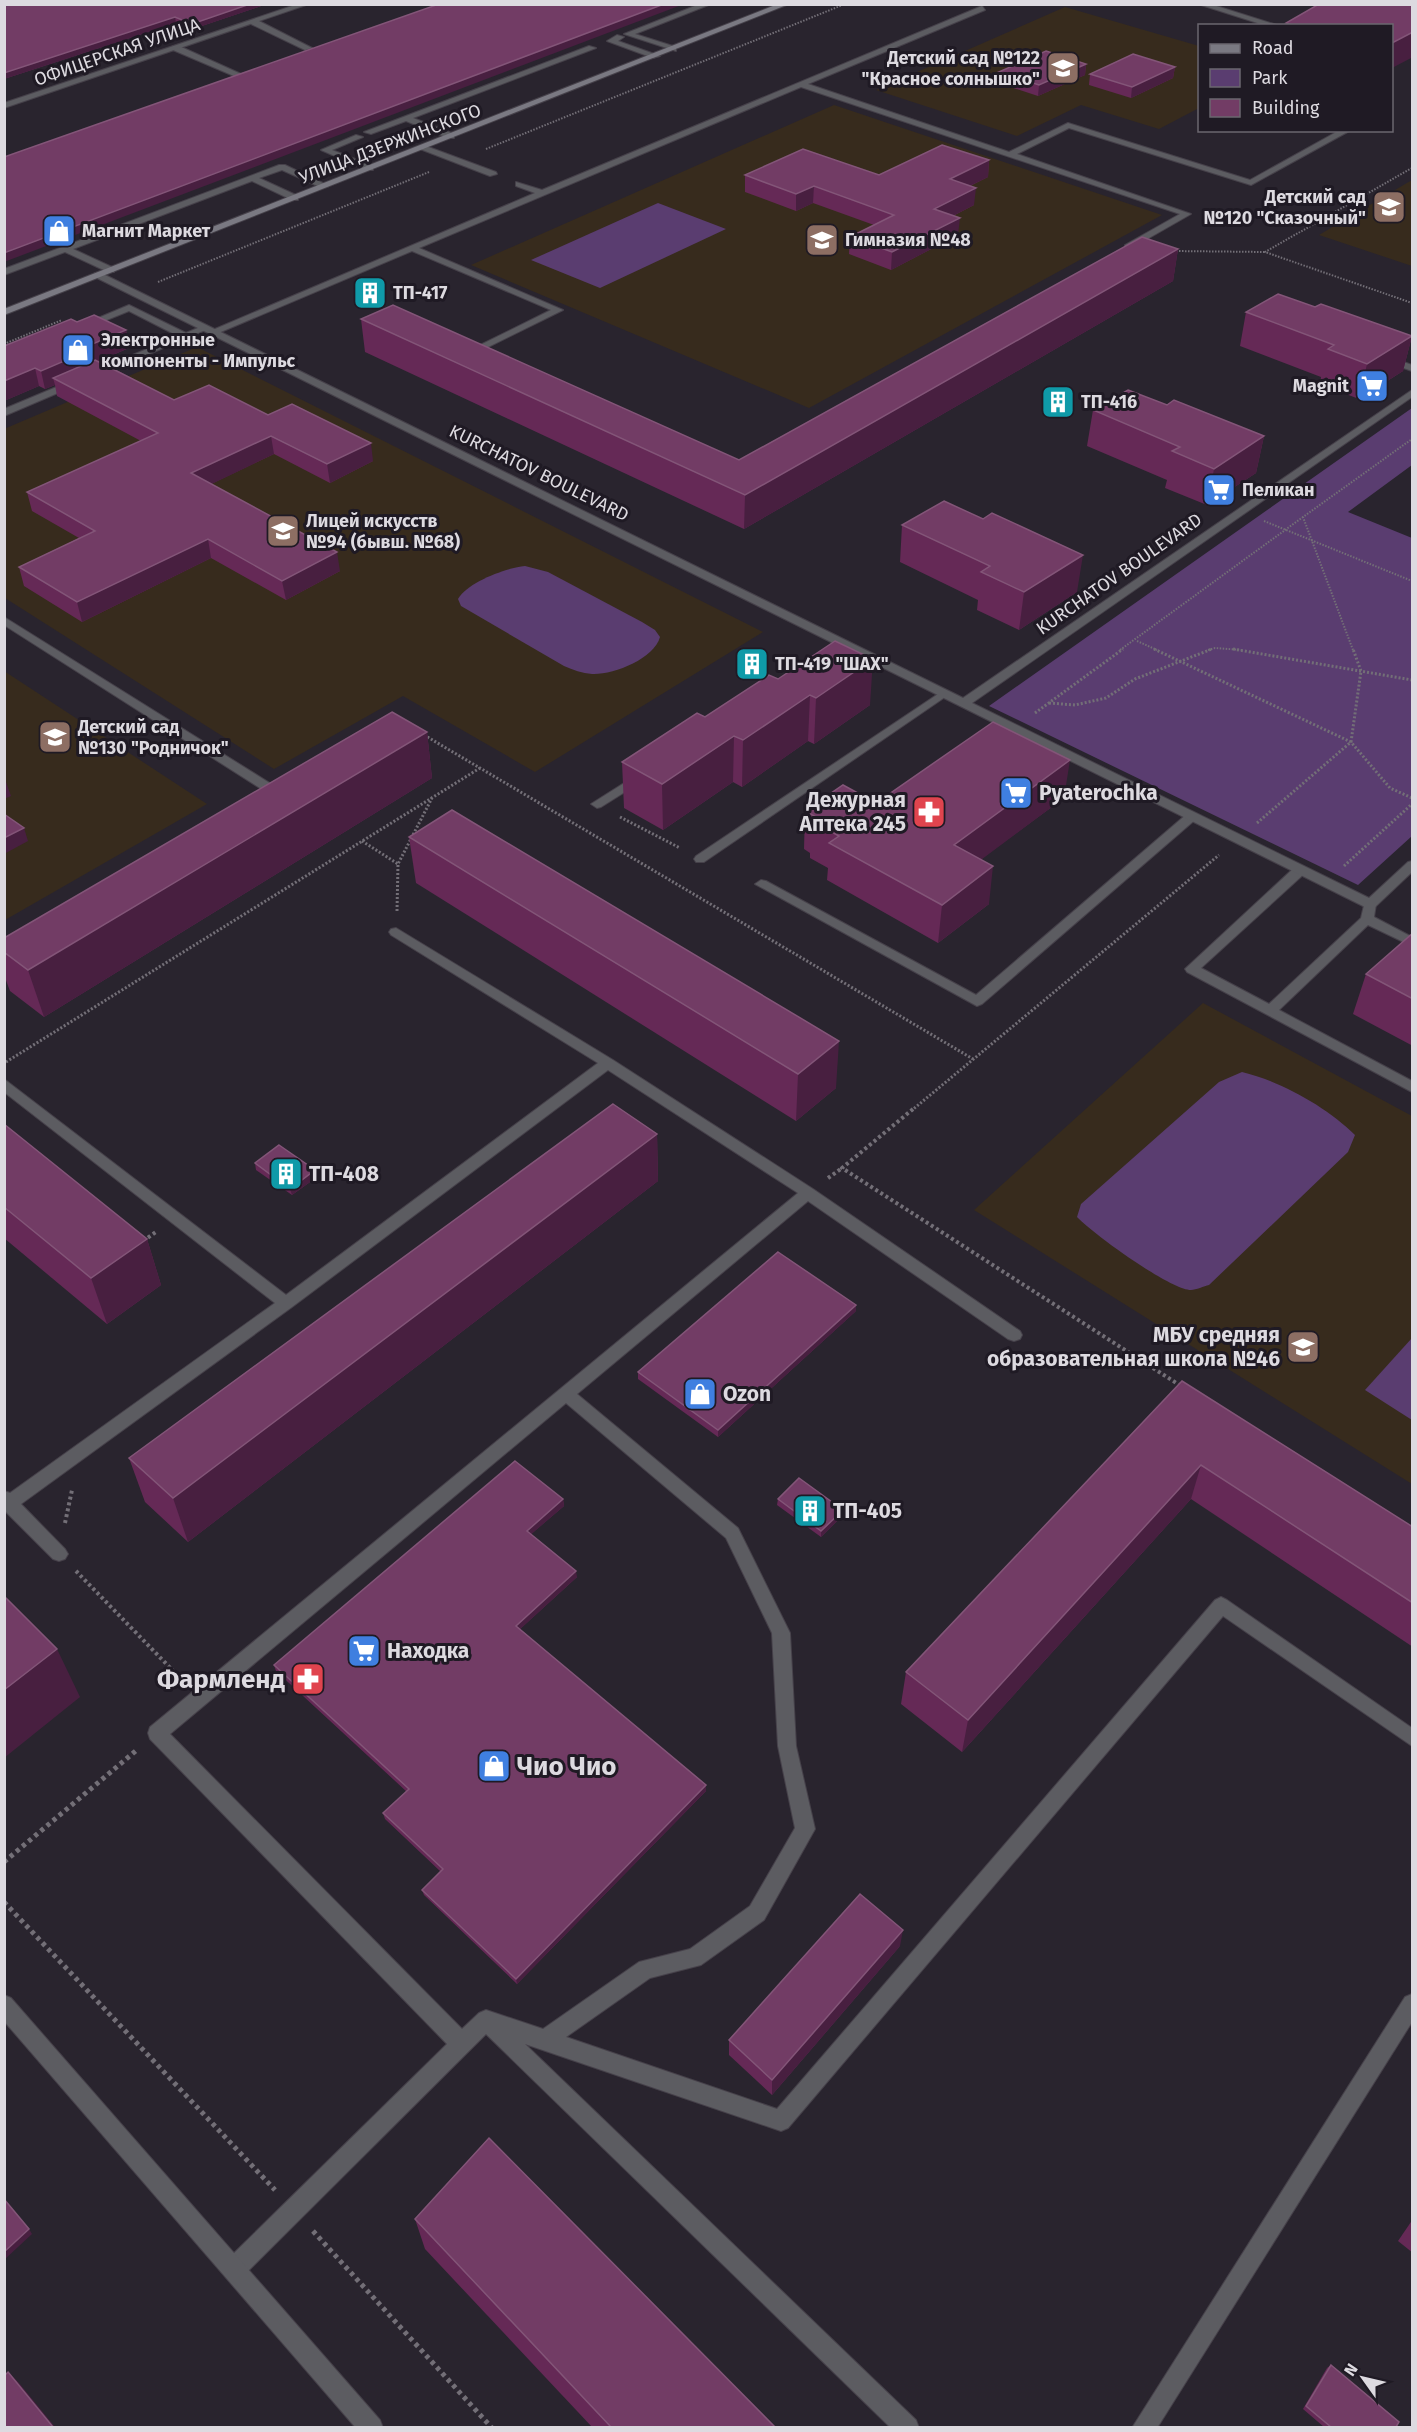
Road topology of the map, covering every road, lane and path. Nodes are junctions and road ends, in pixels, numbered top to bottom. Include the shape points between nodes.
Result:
1 (306, 4) edge
2 (708, 4) edge
3 (786, 4) edge
4 (845, 4) edge
5 (971, 4) edge
6 (1201, 4) edge
7 (254, 22) junction
8 (1270, 24) edge
9 (620, 37) dead end
10 (177, 48) junction
11 (308, 48) edge
12 (592, 48) dead end
13 (673, 49) junction
14 (656, 56) junction
15 (237, 74) edge
16 (800, 84) junction
17 (4, 106) edge
18 (406, 118) junction
19 (368, 132) dead end
20 (1343, 132) edge
21 (359, 136) dead end
22 (451, 136) junction
23 (423, 147) junction
24 (1009, 155) junction
25 (458, 161) junction
26 (370, 168) junction
27 (1413, 168) edge
28 (493, 174) dead end
29 (252, 178) junction
30 (519, 184) dead end
31 (325, 186) junction
32 (542, 193) junction
33 (295, 198) junction
34 (411, 248) junction
35 (66, 249) junction
36 (1122, 251) edge
37 (1169, 251) edge
38 (1265, 252) junction
39 (111, 270) junction
40 (4, 272) edge
41 (98, 275) junction
42 (132, 292) junction
43 (1413, 303) edge
44 (4, 312) edge
45 (68, 318) edge
46 (209, 330) junction
47 (73, 331) edge
48 (185, 336) junction
49 (4, 344) edge
50 (479, 357) edge
51 (1381, 357) edge
52 (1413, 368) edge
53 (1413, 393) edge
54 (4, 413) edge
55 (1413, 439) edge
56 (1241, 512) junction
57 (1303, 517) junction
58 (1286, 530) junction
59 (1313, 541) junction
60 (1413, 581) edge
61 (4, 620) edge
62 (1136, 641) junction
63 (1179, 661) junction
64 (1361, 671) junction
65 (1413, 680) edge
66 (944, 693) junction
67 (964, 703) junction
68 (1049, 703) junction
69 (1014, 728) junction
70 (418, 732) edge
71 (1351, 742) junction
72 (480, 768) junction
73 (647, 772) edge
74 (433, 798) junction
75 (1413, 798) edge
76 (251, 802) edge
77 (597, 804) joint
78 (1413, 804) edge
79 (1191, 816) junction
80 (1238, 839) junction
81 (362, 841) junction
82 (700, 859) joint
83 (399, 864) junction
84 (1413, 865) edge
85 (1300, 870) junction
86 (1326, 882) junction
87 (761, 884) dead end
88 (1370, 904) junction
89 (1367, 919) junction
90 (396, 932) joint
91 (1413, 942) edge
92 (1271, 1010) junction
93 (973, 1059) junction
94 (4, 1063) edge
95 (608, 1064) junction
96 (4, 1084) edge
97 (1413, 1087) edge
98 (808, 1193) junction
99 (177, 1218) junction
100 (141, 1242) edge
101 (286, 1303) junction
102 (1014, 1335) dead end
103 (1182, 1387) edge
104 (565, 1393) junction
105 (79, 1452) junction
106 (7, 1501) edge
107 (59, 1554) junction
108 (199, 1698) junction
109 (157, 1733) junction
110 (1413, 1738) edge
111 (4, 1862) edge
112 (4, 1902) edge
113 (1413, 2004) edge
114 (4, 2005) edge
115 (486, 2020) junction
116 (545, 2040) junction
117 (462, 2044) junction
118 (294, 2211) junction
119 (234, 2269) junction
120 (372, 2427) edge
121 (492, 2427) edge
122 (908, 2427) edge
123 (1143, 2427) edge

1 - 7 street, ОФИЦЕРСКАЯ УЛИЦА
2 - 13 street via 628,34
3 - 13 main road, УЛИЦА ДЗЕРЖИНСКОГО
4 - 25 path
5 - 16 street via 982,8
6 - 8 street
7 - 10 street, ОФИЦЕРСКАЯ УЛИЦА
7 - 11 street
9 - 14 street via 608,42
10 - 15 street
10 - 17 street, ОФИЦЕРСКАЯ УЛИЦА
12 - 18 street
13 - 14 main road, УЛИЦА ДЗЕРЖИНСКОГО
14 - 22 main road, УЛИЦА ДЗЕРЖИНСКОГО
16 - 24 street
16 - 32 street
18 - 19 street
18 - 22 street
20 - 24 street via 1251,183 1068,125
21 - 26 street via 325,150
22 - 23 main road, УЛИЦА ДЗЕРЖИНСКОГО
23 - 25 street
23 - 26 main road, УЛИЦА ДЗЕРЖИНСКОГО
24 - 36 street via 1187,214
25 - 28 street
25 - 42 path
26 - 31 main road, УЛИЦА ДЗЕРЖИНСКОГО
27 - 38 path
29 - 31 street via 282,167
29 - 33 street
29 - 35 street
30 - 32 street
31 - 33 main road, УЛИЦА ДЗЕРЖИНСКОГО
32 - 34 street
33 - 39 main road, УЛИЦА ДЗЕРЖИНСКОГО
34 - 46 street
34 - 50 street via 558,310 469,353
35 - 39 street
35 - 40 street
37 - 38 path
38 - 43 path
39 - 41 main road, УЛИЦА ДЗЕРЖИНСКОГО
41 - 42 street, KURCHATOV BOULEVARD
41 - 44 main road, УЛИЦА ДЗЕРЖИНСКОГО
42 - 46 street, KURCHATOV BOULEVARD
45 - 49 path
46 - 48 street
46 - 66 street, KURCHATOV BOULEVARD via 840,648
47 - 48 street via 129,308
48 - 54 street
51 - 52 street
53 - 56 street, KURCHATOV BOULEVARD
55 - 57 path
56 - 58 path
56 - 67 street, KURCHATOV BOULEVARD
57 - 58 path
57 - 59 path
58 - 59 path
58 - 62 path
59 - 60 path
59 - 64 path
61 - 76 street via 272,790
62 - 63 path
62 - 68 path
63 - 64 path via 1215,648
63 - 68 path via 1135,680 1107,698 1075,705
63 - 71 path
64 - 65 path
64 - 71 path
66 - 67 street, KURCHATOV BOULEVARD
66 - 82 street
67 - 69 street, KURCHATOV BOULEVARD via 994,724
68 - 69 path
69 - 79 street, KURCHATOV BOULEVARD
70 - 72 path
71 - 75 path via 1390,788
71 - 80 path
72 - 74 path
72 - 93 path
73 - 77 street
74 - 81 path
74 - 83 path
77 - 82 path
78 - 86 path
79 - 80 street, KURCHATOV BOULEVARD
79 - 87 street via 977,1000
80 - 85 street, KURCHATOV BOULEVARD
80 - 93 path
81 - 83 path
81 - 94 path
83 - 90 path
84 - 88 street
85 - 86 street, KURCHATOV BOULEVARD
85 - 92 street via 1192,969
86 - 88 street, KURCHATOV BOULEVARD
88 - 89 street
89 - 91 street
89 - 92 street
90 - 95 street
92 - 97 street
93 - 103 path via 842,1168
95 - 98 street
95 - 101 street
96 - 99 street
98 - 102 street
98 - 104 street
99 - 100 path
99 - 101 street
101 - 105 street
104 - 108 street
104 - 116 street via 732,1533 781,1633 787,1746 805,1829 757,1913 694,1958 646,1969
105 - 106 street
105 - 107 path
106 - 107 street
107 - 108 path
108 - 109 street
109 - 111 path
109 - 117 street
110 - 116 street via 1221,1605 781,2121
112 - 118 path
113 - 123 street
114 - 119 street
115 - 116 street
115 - 117 street
115 - 122 street
117 - 118 street
118 - 119 street
118 - 121 path
119 - 120 street

